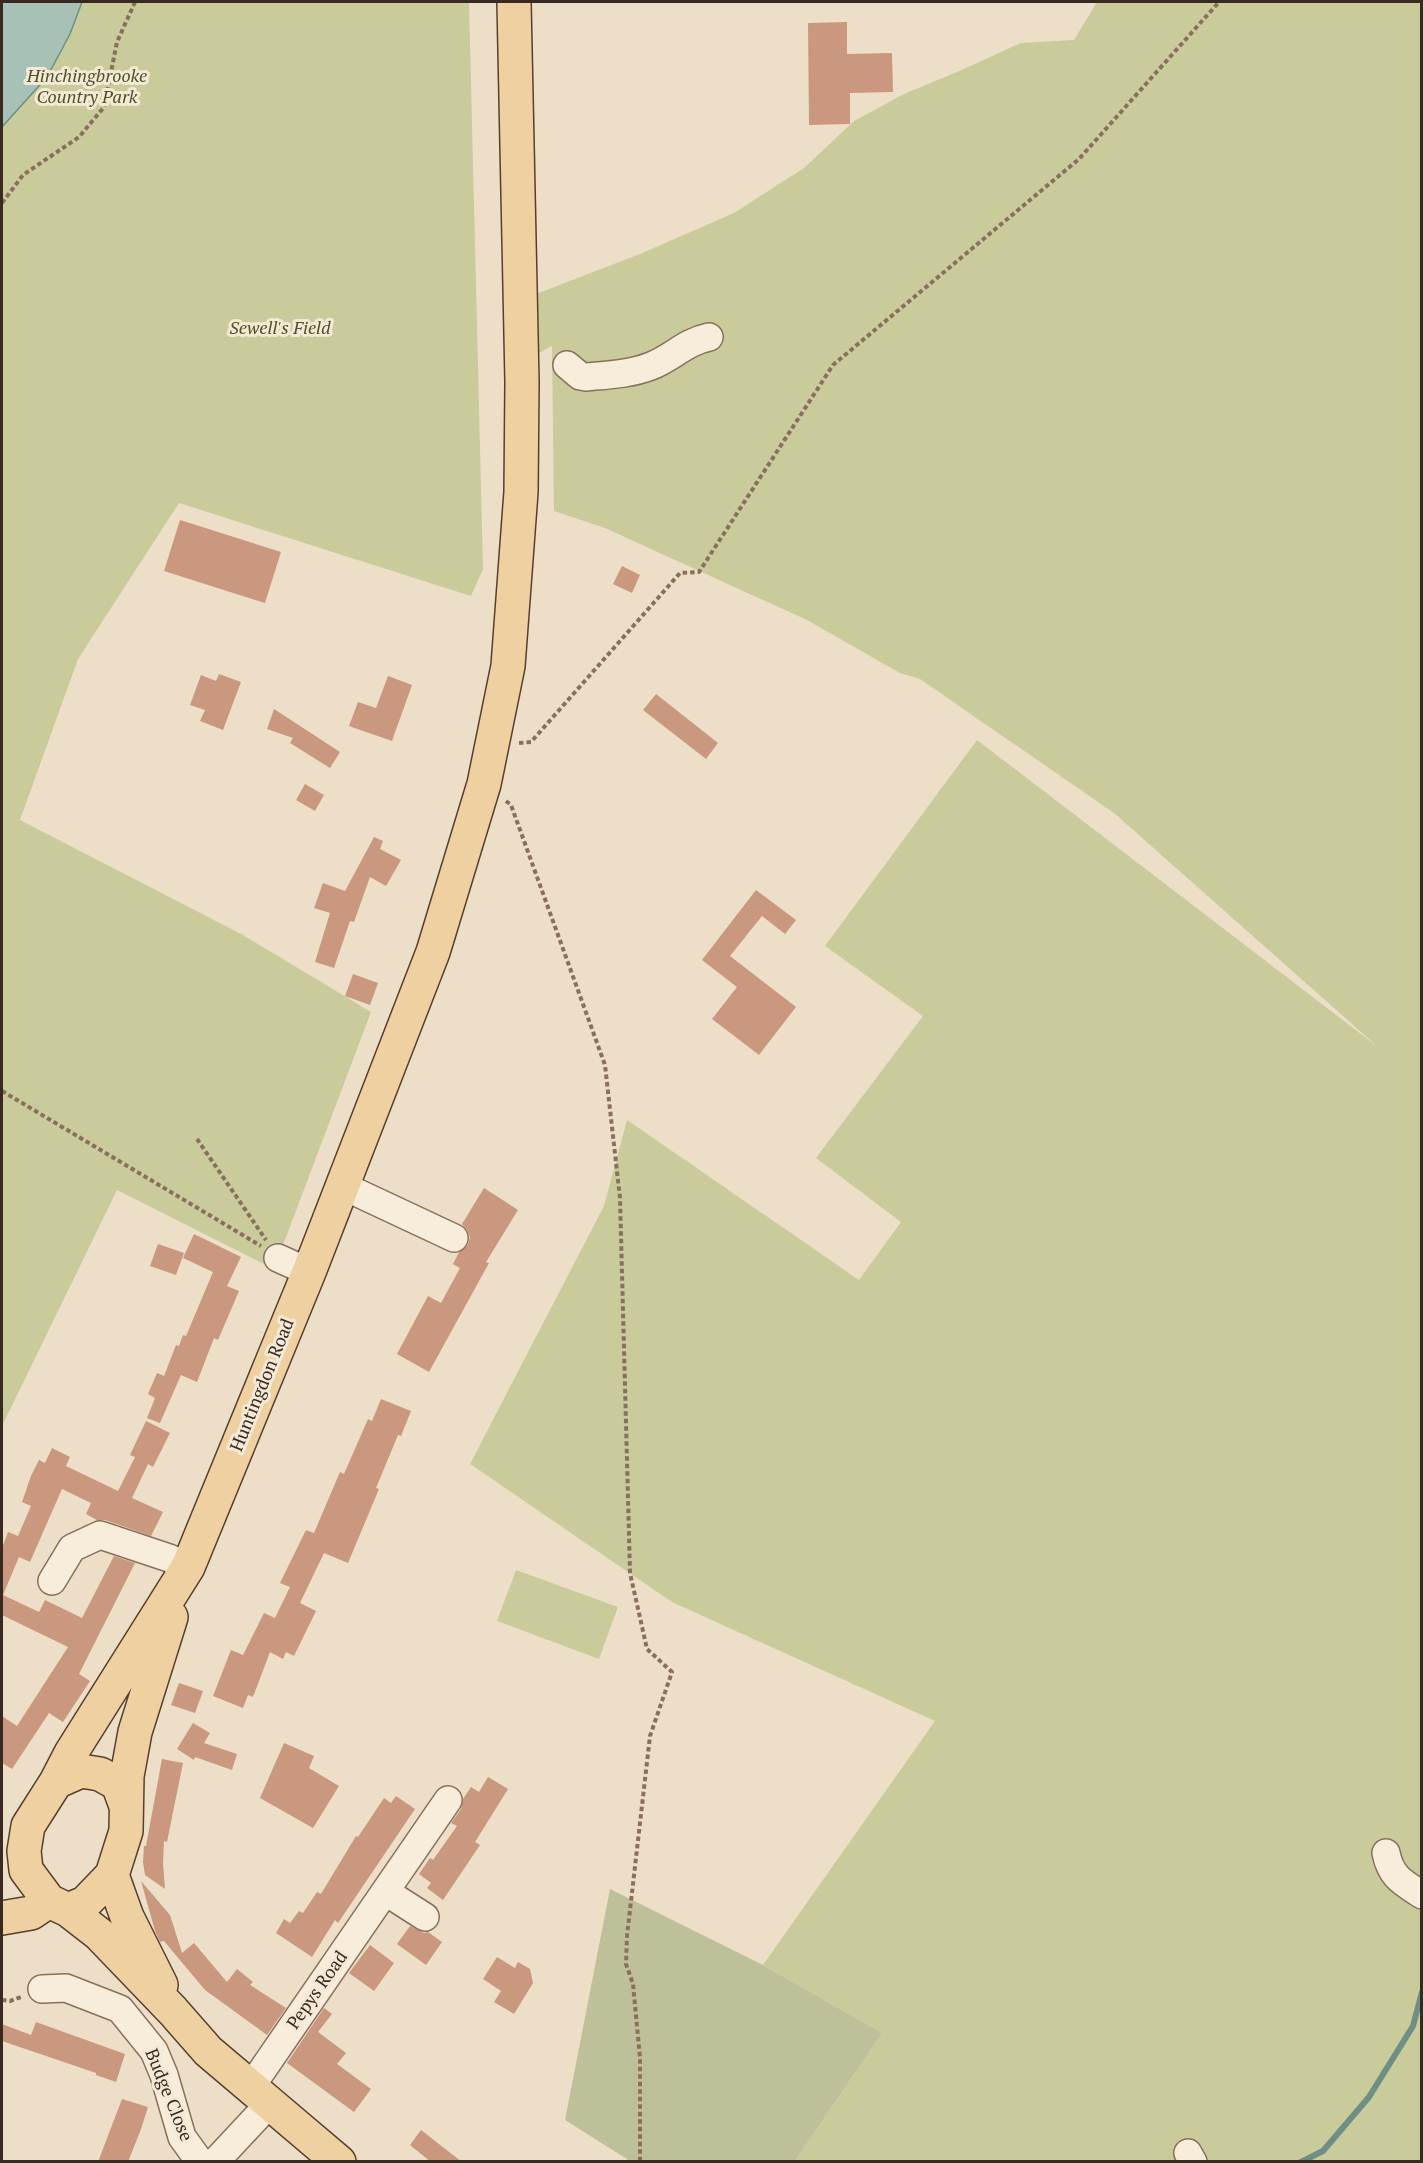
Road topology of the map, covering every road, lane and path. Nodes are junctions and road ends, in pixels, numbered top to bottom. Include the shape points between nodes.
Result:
1 (135, 2) edge
2 (513, 2) edge
3 (1219, 2) edge
4 (2, 203) edge
5 (709, 337) dead end
6 (567, 365) dead end
7 (515, 743) dead end
8 (484, 784) junction
9 (2, 1091) edge
10 (197, 1138) dead end
11 (341, 1190) junction
12 (454, 1238) dead end
13 (275, 1254) junction
14 (309, 1272) junction
15 (185, 1571) junction
16 (52, 1581) dead end
17 (56, 1782) junction
18 (448, 1800) dead end
19 (126, 1806) junction
20 (28, 1826) junction
21 (1386, 1853) dead end
22 (2, 1863) edge
23 (112, 1875) junction
24 (386, 1892) junction
25 (1422, 1895) edge
26 (59, 1906) junction
27 (424, 1917) dead end
28 (2, 1918) edge
29 (42, 1989) dead end
30 (173, 2011) junction
31 (260, 2096) junction
32 (200, 2162) edge
33 (215, 2162) edge
34 (339, 2162) edge
35 (640, 2162) edge

1 - 4 path via 117,42 104,107 79,138 23,175
2 - 8 main road, Huntingdon Road via 521,492 508,666
3 - 7 path via 1079,159 833,365 699,572 680,573 531,742
5 - 6 street via 694,340 636,370 586,377
8 - 11 main road, Huntingdon Road via 433,952
8 - 35 path via 511,806 605,1065 620,1198 630,1574 647,1649 672,1672 650,1736 627,1936 626,1964 633,1984 640,2058
9 - 13 path
10 - 13 path
11 - 12 street
11 - 14 main road, Huntingdon Road
13 - 14 street
14 - 15 main road, Huntingdon Road
15 - 16 street via 169,1558 100,1535 72,1548
15 - 17 main road
15 - 19 main road via 135,1732
17 - 19 main road via 81,1771 100,1774 118,1784
17 - 20 main road
18 - 24 street, Pepys Road
19 - 23 main road via 126,1831
20 - 22 main road
20 - 26 main road via 24,1851 27,1870
21 - 25 street via 1388,1866 1398,1880
23 - 26 main road via 85,1903
23 - 30 main road via 127,1917
24 - 27 street
24 - 31 street, Pepys Road
26 - 28 main road
26 - 30 main road via 99,1934
29 - 32 street, Budge Close via 66,1988 120,2009 154,2050 182,2138
30 - 31 main road via 208,2051
31 - 33 street, Pepys Road
31 - 34 main road

